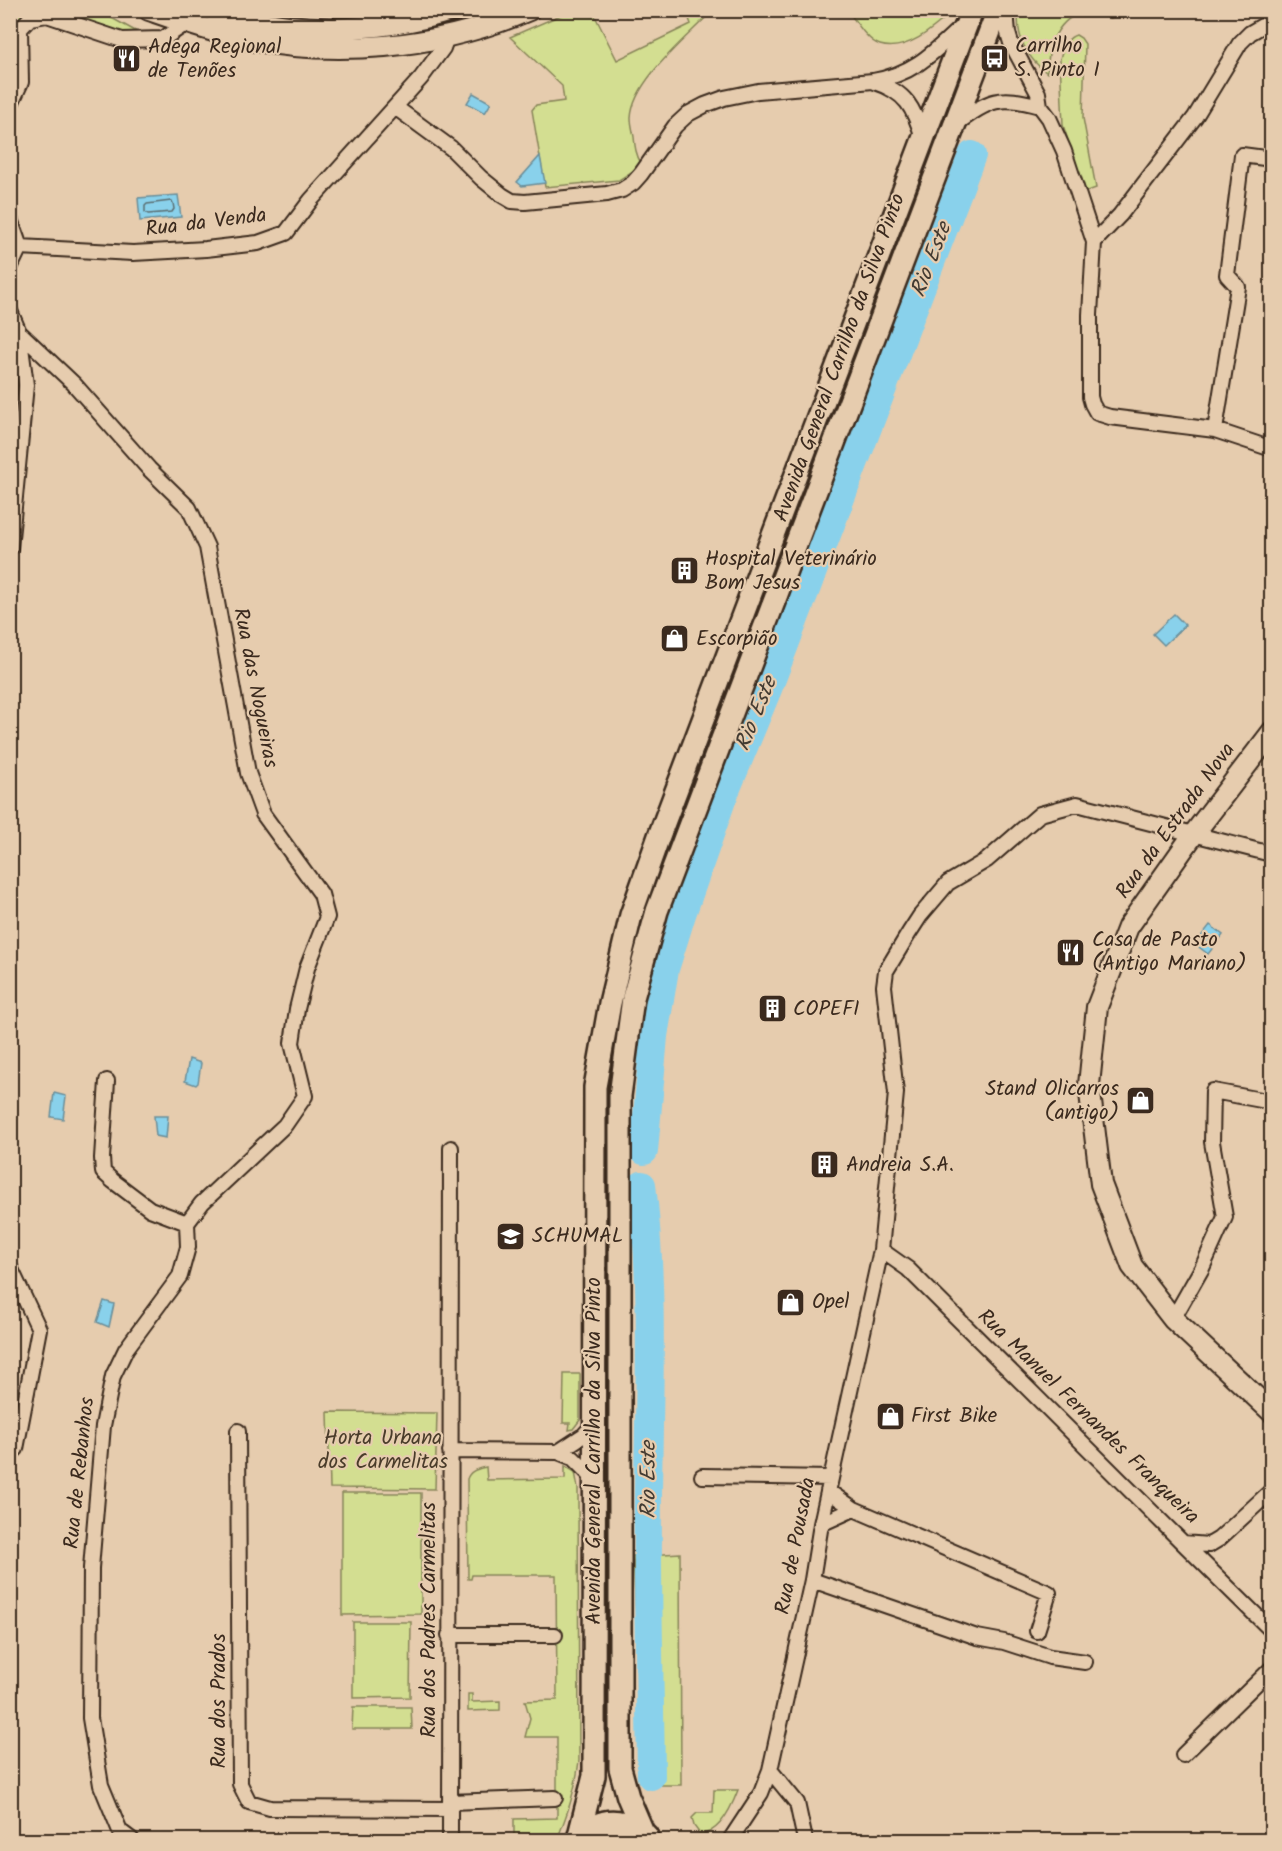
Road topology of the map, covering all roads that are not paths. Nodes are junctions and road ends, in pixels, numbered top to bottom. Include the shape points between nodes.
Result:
1 (148, 10) edge
2 (213, 10) edge
3 (529, 10) edge
4 (998, 10) edge
5 (1006, 10) edge
6 (448, 12) edge
7 (971, 15) edge
8 (185, 24) junction
9 (1267, 26) edge
10 (447, 37) junction
11 (873, 81) junction
12 (10, 106) edge
13 (1040, 106) junction
14 (394, 107) junction
15 (954, 125) junction
16 (923, 138) junction
17 (1272, 159) edge
18 (10, 219) edge
19 (1094, 242) junction
20 (20, 247) junction
21 (10, 268) edge
22 (10, 311) edge
23 (20, 332) junction
24 (1215, 430) junction
25 (1271, 445) edge
26 (10, 548) edge
27 (1272, 732) edge
28 (1193, 835) junction
29 (1272, 853) edge
30 (106, 1081) dead end
31 (1272, 1102) edge
32 (451, 1148) dead end
33 (187, 1223) junction
34 (881, 1250) junction
35 (10, 1267) edge
36 (1173, 1319) junction
37 (1272, 1412) edge
38 (594, 1424) junction
39 (238, 1431) dead end
40 (16, 1449) dead end
41 (450, 1451) junction
42 (558, 1452) junction
43 (702, 1476) dead end
44 (593, 1478) junction
45 (830, 1484) junction
46 (1272, 1490) edge
47 (854, 1509) junction
48 (821, 1524) junction
49 (1183, 1543) junction
50 (812, 1580) junction
51 (1037, 1631) dead end
52 (1272, 1632) edge
53 (449, 1635) junction
54 (555, 1635) dead end
55 (1084, 1662) dead end
56 (1272, 1668) edge
57 (1183, 1755) dead end
58 (770, 1770) junction
59 (555, 1798) dead end
60 (450, 1805) junction
61 (647, 1836) edge
62 (132, 1840) edge
63 (450, 1840) edge
64 (578, 1840) edge
65 (730, 1840) edge
66 (805, 1840) edge

1 - 8 main road
2 - 6 main road via 313,28 396,23
3 - 10 main road
4 - 15 main road, Avenida General Carrilho da Silva Pinto
5 - 13 street via 1011,43 1038,93
6 - 10 main road
7 - 11 street via 919,64 891,78
7 - 16 main road, Avenida General Carrilho da Silva Pinto
8 - 10 main road via 238,37 312,46 366,47
8 - 12 street via 163,39 122,40 47,15 30,18 20,29 21,82
9 - 19 street via 1250,33 1240,43 1195,117 1120,215
10 - 14 street, Rua da Venda via 435,61
11 - 14 street via 758,91 724,98 688,114 641,174 622,190 525,202 501,195 451,148
11 - 16 street via 889,86 908,102
13 - 15 street via 1013,100 991,102
13 - 19 street via 1064,151
14 - 20 street, Rua da Venda via 286,233 258,243 164,252
15 - 61 main road, Avenida General Carrilho da Silva Pinto via 657,911 633,998 620,1096 620,1768 628,1797
16 - 38 main road, Avenida General Carrilho da Silva Pinto via 631,915 595,1087
17 - 24 street via 1242,155 1227,275 1238,287
18 - 20 street
19 - 24 street via 1090,389 1097,413
20 - 21 street
22 - 23 street
23 - 26 street via 26,385
23 - 33 street, Rua das Nogueiras via 189,508 207,547 248,773 263,814 321,894 327,917 307,968 292,1043 305,1096 285,1125 202,1203
24 - 25 street
27 - 28 main road, Rua da Estrada Nova
28 - 29 street, Rua de Pousada
28 - 34 street, Rua de Pousada via 1077,804 1040,814 987,860 948,883 920,916 886,971 884,986 896,1093
28 - 36 main road, Rua da Estrada Nova via 1128,927 1097,1007 1089,1085 1101,1185 1132,1266
30 - 33 street via 103,1172 150,1209
31 - 36 street via 1213,1091 1212,1142 1225,1217
32 - 41 street, Rua dos Padres Carmelitas
33 - 62 street, Rua de Rebanhos via 188,1247 180,1276 126,1349 113,1376 103,1426 91,1568 90,1718 101,1785 120,1831
34 - 45 street, Rua de Pousada
34 - 49 street, Rua Manuel Fernandes Franqueira via 908,1269
35 - 40 street via 39,1329
36 - 37 main road, Rua da Estrada Nova
38 - 42 street
38 - 44 main road, Avenida General Carrilho da Silva Pinto
39 - 60 street, Rua dos Prados via 240,1784 249,1802 270,1808
41 - 42 street
41 - 53 street, Rua dos Padres Carmelitas
42 - 44 street via 573,1458
43 - 45 street
44 - 64 main road, Avenida General Carrilho da Silva Pinto via 594,1776
45 - 47 street
45 - 48 street, Rua de Pousada
46 - 49 street, Rua Manuel Fernandes Franqueira via 1209,1545
47 - 48 street
47 - 51 street via 1049,1593
48 - 50 street, Rua de Pousada
49 - 52 street
50 - 55 street via 977,1637
50 - 58 street, Rua de Pousada
53 - 54 street
53 - 60 street, Rua dos Padres Carmelitas
56 - 57 street
58 - 65 street, Rua de Pousada via 761,1793
58 - 66 street via 797,1803
59 - 60 street, Rua dos Prados
60 - 63 street, Rua dos Padres Carmelitas
61 - 64 main road via 629,1824 614,1821 598,1824

